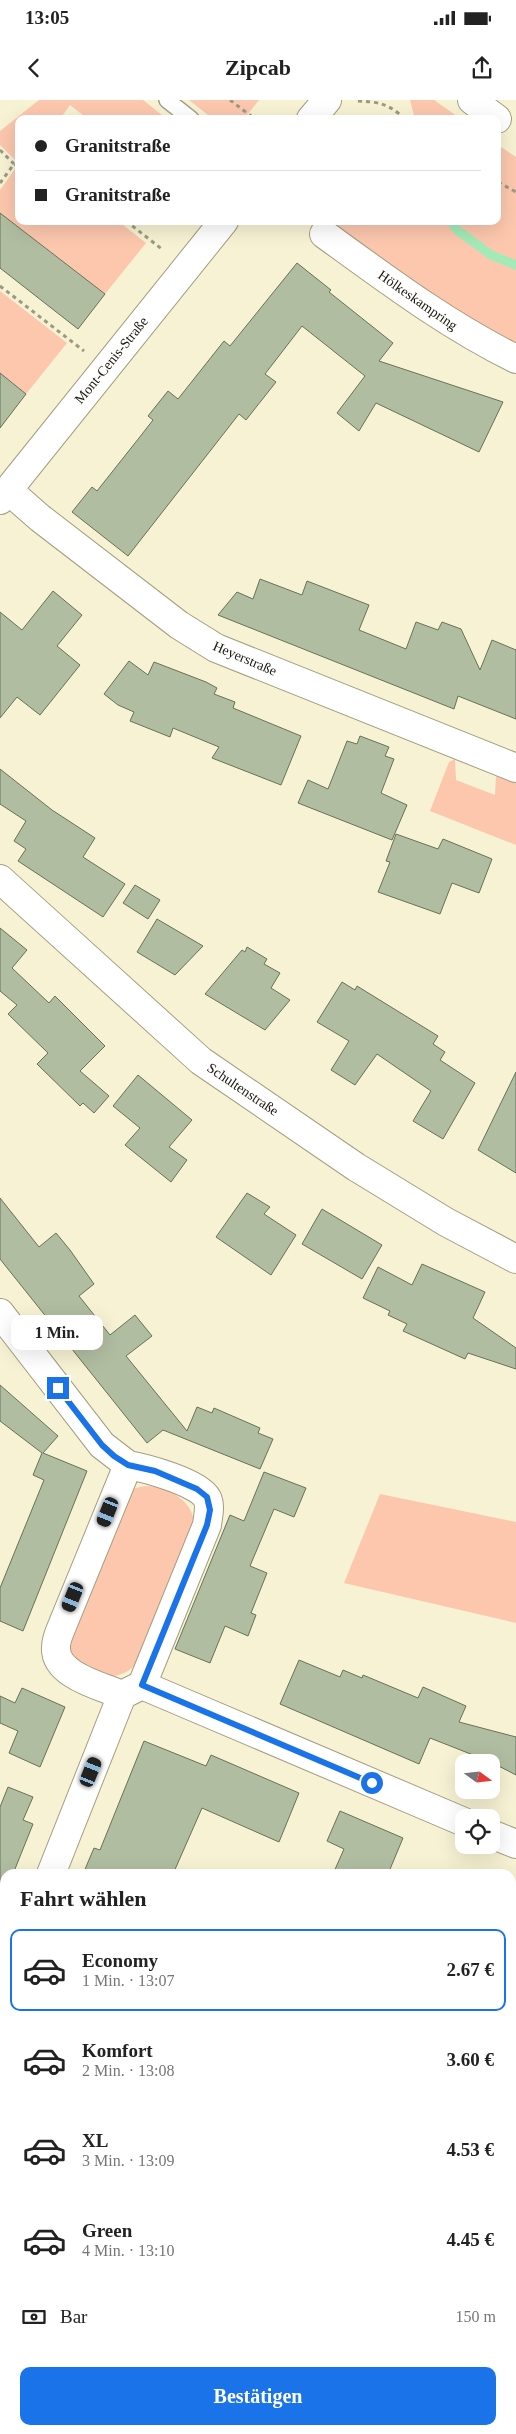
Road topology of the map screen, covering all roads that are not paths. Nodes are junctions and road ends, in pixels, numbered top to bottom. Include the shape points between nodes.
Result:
1 (167, 100) edge
2 (327, 100) edge
3 (472, 100) edge
4 (186, 115) edge
5 (314, 115) edge
6 (492, 115) edge
7 (501, 122) edge
8 (516, 132) edge
9 (221, 225) edge
10 (324, 234) dead end
11 (516, 359) edge
12 (4, 495) edge
13 (516, 768) edge
14 (0, 879) edge
15 (516, 1259) edge
16 (0, 1313) edge
17 (128, 1465) junction
18 (132, 1690) junction
19 (455, 1818) edge
20 (500, 1838) edge
21 (516, 1844) edge
22 (53, 1869) edge

1 - 4 lane
2 - 5 street
3 - 6 street
7 - 8 street
9 - 12 street, Mont-Cenis-Straße
10 - 11 street, Hölkeskampring via 435,314 473,338
12 - 13 street, Heyerstraße via 40,518 179,625 216,648
14 - 15 street, Schultenstraße via 201,1061 356,1167 446,1222
16 - 17 street via 102,1445
17 - 18 street via 60,1631 56,1648 59,1661 68,1672
17 - 18 street via 155,1471 197,1489 207,1497 210,1510 207,1525
18 - 19 street
18 - 22 street
20 - 21 street

